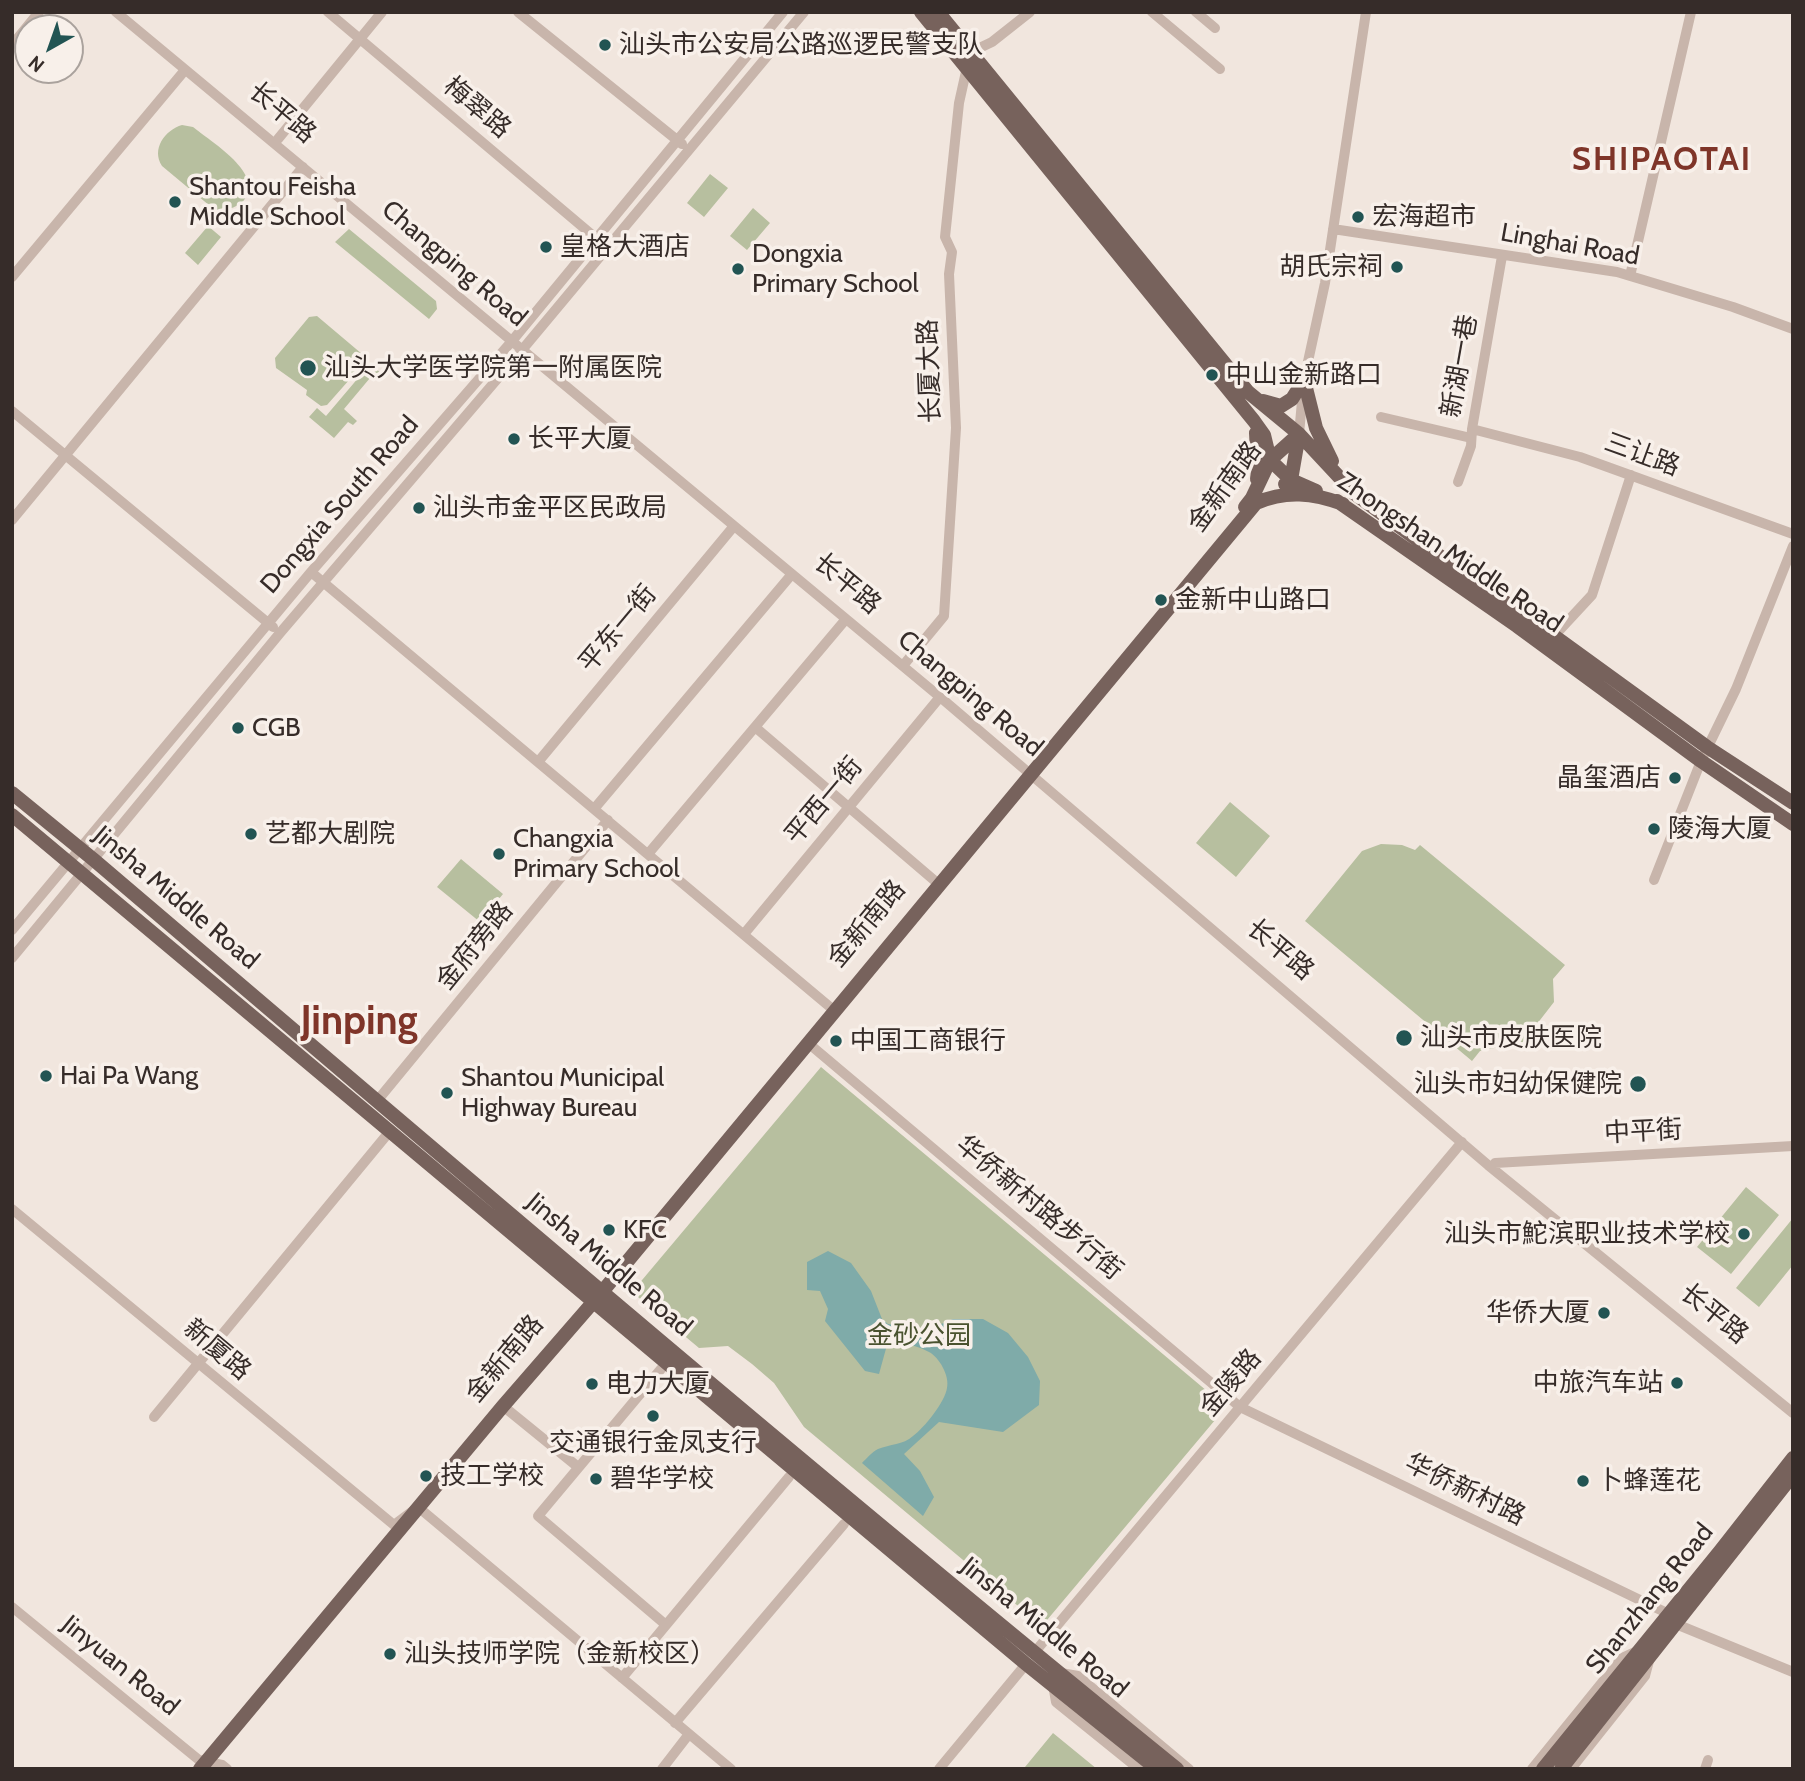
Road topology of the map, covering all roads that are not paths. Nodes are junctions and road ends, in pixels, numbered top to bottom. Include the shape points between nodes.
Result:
1 (39, 12) edge
2 (116, 12) edge
3 (127, 12) edge
4 (328, 12) edge
5 (382, 12) edge
6 (518, 12) edge
7 (783, 12) edge
8 (804, 12) edge
9 (921, 12) edge
10 (938, 12) edge
11 (1030, 12) edge
12 (1196, 12) edge
13 (1366, 12) edge
14 (1691, 12) edge
15 (1156, 14) edge
16 (1215, 27) dead end
17 (360, 40) junction
18 (13, 44) edge
19 (971, 52) junction
20 (967, 67) junction
21 (1220, 69) dead end
22 (186, 70) junction
23 (278, 139) junction
24 (678, 141) junction
25 (689, 150) junction
26 (303, 167) junction
27 (1334, 229) junction
28 (597, 239) junction
29 (1503, 256) junction
30 (12, 276) edge
31 (1630, 276) junction
32 (1793, 329) edge
33 (514, 339) junction
34 (524, 348) junction
35 (1304, 380) junction
36 (1248, 392) junction
37 (12, 411) edge
38 (1381, 417) dead end
39 (1254, 421) junction
40 (1299, 434) junction
41 (1471, 434) junction
42 (66, 456) junction
43 (1270, 460) junction
44 (1631, 475) junction
45 (1291, 480) junction
46 (1458, 482) dead end
47 (1354, 493) junction
48 (1254, 501) junction
49 (1343, 504) junction
50 (12, 520) edge
51 (734, 526) junction
52 (1793, 534) edge
53 (1793, 545) edge
54 (312, 572) junction
55 (792, 574) junction
56 (325, 582) junction
57 (846, 619) junction
58 (268, 623) junction
59 (280, 633) junction
60 (1554, 636) junction
61 (906, 663) junction
62 (940, 697) junction
63 (755, 727) junction
64 (1704, 754) junction
65 (538, 762) junction
66 (1030, 770) junction
67 (12, 793) edge
68 (1793, 803) edge
69 (849, 808) junction
70 (594, 809) junction
71 (12, 814) edge
72 (608, 820) junction
73 (1793, 824) edge
74 (80, 849) junction
75 (648, 854) junction
76 (94, 860) junction
77 (70, 862) junction
78 (83, 873) junction
79 (1654, 880) dead end
80 (934, 881) junction
81 (12, 930) edge
82 (744, 934) junction
83 (12, 958) edge
84 (830, 1007) junction
85 (808, 1043) junction
86 (377, 1101) junction
87 (390, 1131) junction
88 (1462, 1142) junction
89 (1793, 1146) edge
90 (1495, 1163) junction
91 (12, 1209) edge
92 (596, 1295) junction
93 (199, 1364) junction
94 (661, 1369) dead end
95 (503, 1406) junction
96 (1240, 1407) junction
97 (1793, 1411) edge
98 (154, 1418) dead end
99 (1793, 1458) edge
100 (578, 1467) junction
101 (1793, 1475) edge
102 (789, 1478) dead end
103 (418, 1507) junction
104 (844, 1524) dead end
105 (394, 1525) junction
106 (12, 1607) edge
107 (1673, 1619) junction
108 (666, 1625) junction
109 (1645, 1654) junction
110 (1030, 1658) junction
111 (1793, 1672) edge
112 (622, 1678) junction
113 (1056, 1679) junction
114 (1599, 1712) junction
115 (675, 1723) junction
116 (689, 1734) junction
117 (199, 1765) edge
118 (227, 1769) edge
119 (662, 1769) edge
120 (731, 1769) edge
121 (939, 1769) edge
122 (1139, 1769) edge
123 (1157, 1769) edge
124 (1177, 1769) edge
125 (1189, 1769) edge
126 (1532, 1769) edge
127 (1543, 1769) edge
128 (1561, 1769) edge
129 (1572, 1769) edge

1 - 18 street
2 - 22 street, Changping Road
3 - 23 street, 长平路
4 - 17 street, 梅翠路
5 - 17 street
6 - 24 street
7 - 24 street, Dongxia South Road
8 - 25 street, Dongxia South Road
9 - 20 main road, Zhongshan Middle Road
10 - 19 main road, Zhongshan Middle Road
11 - 19 street via 992,42
12 - 16 street
13 - 27 street, 金新南路
14 - 31 street
15 - 21 street
17 - 23 street
17 - 28 street, 梅翠路
19 - 36 main road, Zhongshan Middle Road
20 - 39 main road, Zhongshan Middle Road
20 - 61 street, 长厦大路 via 958,103 945,237 952,252 956,428 944,615
22 - 26 street, Changping Road
22 - 30 street
23 - 33 street, 长平路
24 - 25 street
24 - 28 street, Dongxia South Road
25 - 34 street, Dongxia South Road
26 - 33 street, Changping Road
26 - 42 street
27 - 29 street, Linghai Road
27 - 35 street, 金新南路
28 - 33 street, Dongxia South Road
29 - 31 street, Linghai Road
29 - 41 street, 新湖一巷
31 - 32 street, Linghai Road
33 - 34 street, 长平路
33 - 54 street, Dongxia South Road
34 - 51 street, Changping Road
34 - 56 street, Dongxia South Road
34 - 61 street, 长平路
35 - 36 main road via 1281,406
35 - 40 street, 金新南路
35 - 47 main road via 1320,437
36 - 40 main road, Zhongshan Middle Road
37 - 42 street
38 - 41 street, 三让路
39 - 43 main road, Zhongshan Middle Road via 1264,435
39 - 48 main road via 1258,471
40 - 43 main road, 金新南路
40 - 45 main road
40 - 47 main road, Zhongshan Middle Road
41 - 44 street, 三让路 via 1580,457
41 - 46 street, 新湖一巷
42 - 50 street
42 - 58 street
43 - 45 main road, Zhongshan Middle Road
43 - 48 main road, 金新南路
44 - 52 street, 三让路
44 - 60 street via 1592,595
45 - 48 main road
45 - 49 main road, Zhongshan Middle Road
47 - 60 main road, Zhongshan Middle Road
48 - 49 main road, 金新南路 via 1307,494
48 - 66 main road, 金新南路
49 - 64 main road, Zhongshan Middle Road
51 - 55 street, Changping Road
51 - 65 street, 平东一街
53 - 64 street via 1736,689
54 - 56 street
54 - 58 street, Dongxia South Road
55 - 57 street, Changping Road
55 - 70 street
56 - 59 street, Dongxia South Road
56 - 65 street
57 - 62 street, Changping Road
57 - 63 street
58 - 59 street
58 - 74 street, Dongxia South Road
59 - 76 street, Dongxia South Road
60 - 64 main road, Zhongshan Middle Road
61 - 66 street, 长平路
62 - 66 street, Changping Road
62 - 69 street, 平西一街
63 - 69 street
63 - 75 street
64 - 68 main road, Zhongshan Middle Road
64 - 73 main road, Zhongshan Middle Road
64 - 79 street
65 - 70 street
66 - 80 main road, 金新南路
66 - 85 main road, 金新南路
66 - 88 street, Changping Road
66 - 90 street, 长平路
67 - 74 main road, Jinsha Middle Road
69 - 80 street
69 - 82 street, 平西一街
70 - 72 street
71 - 77 main road, Jinsha Middle Road
72 - 75 street
72 - 86 street, 金府旁路
74 - 76 main road, Jinsha Middle Road
74 - 77 street, Dongxia South Road
75 - 82 street
76 - 78 street, Dongxia South Road
76 - 86 main road, Jinsha Middle Road
77 - 78 main road, Jinsha Middle Road
77 - 81 street, Dongxia South Road
78 - 83 street, Dongxia South Road
78 - 87 main road, Jinsha Middle Road
80 - 84 main road, 金新南路
82 - 84 street
84 - 92 main road, 金新南路
85 - 92 main road, 金新南路
85 - 96 street, 华侨新村路步行街
86 - 92 main road, Jinsha Middle Road
87 - 92 main road, Jinsha Middle Road
87 - 93 street
88 - 96 street, 金陵路
88 - 97 street, Changping Road
89 - 90 street, 中平街
90 - 97 street, 长平路
91 - 93 street, 新厦路
92 - 95 main road, 金新南路
92 - 105 main road, 金新南路
92 - 110 main road, Jinsha Middle Road
93 - 98 street
93 - 105 street, 新厦路
94 - 100 street
95 - 100 street
95 - 103 main road, 金新南路
96 - 107 street, 华侨新村路
96 - 110 street, 金陵路
99 - 107 main road, Shanzhang Road
100 - 108 street via 538,1516
101 - 107 main road, Shanzhang Road
102 - 108 street
103 - 105 street
103 - 112 street
103 - 117 main road, 金新南路
104 - 115 street
105 - 117 main road, 金新南路
106 - 117 street, Jinyuan Road
107 - 109 main road, Shanzhang Road
107 - 111 street, 华侨新村路
108 - 112 street
109 - 114 main road, Shanzhang Road
109 - 126 street via 1622,1658
109 - 129 street via 1645,1676
110 - 113 main road, Jinsha Middle Road
110 - 121 street, 金陵路
112 - 115 street
113 - 122 street via 1056,1702
113 - 123 main road, Jinsha Middle Road
113 - 124 main road, Jinsha Middle Road
113 - 125 street via 1078,1676
114 - 127 main road, Shanzhang Road
114 - 128 main road, Shanzhang Road
115 - 116 street
116 - 119 street
116 - 120 street
117 - 118 street

